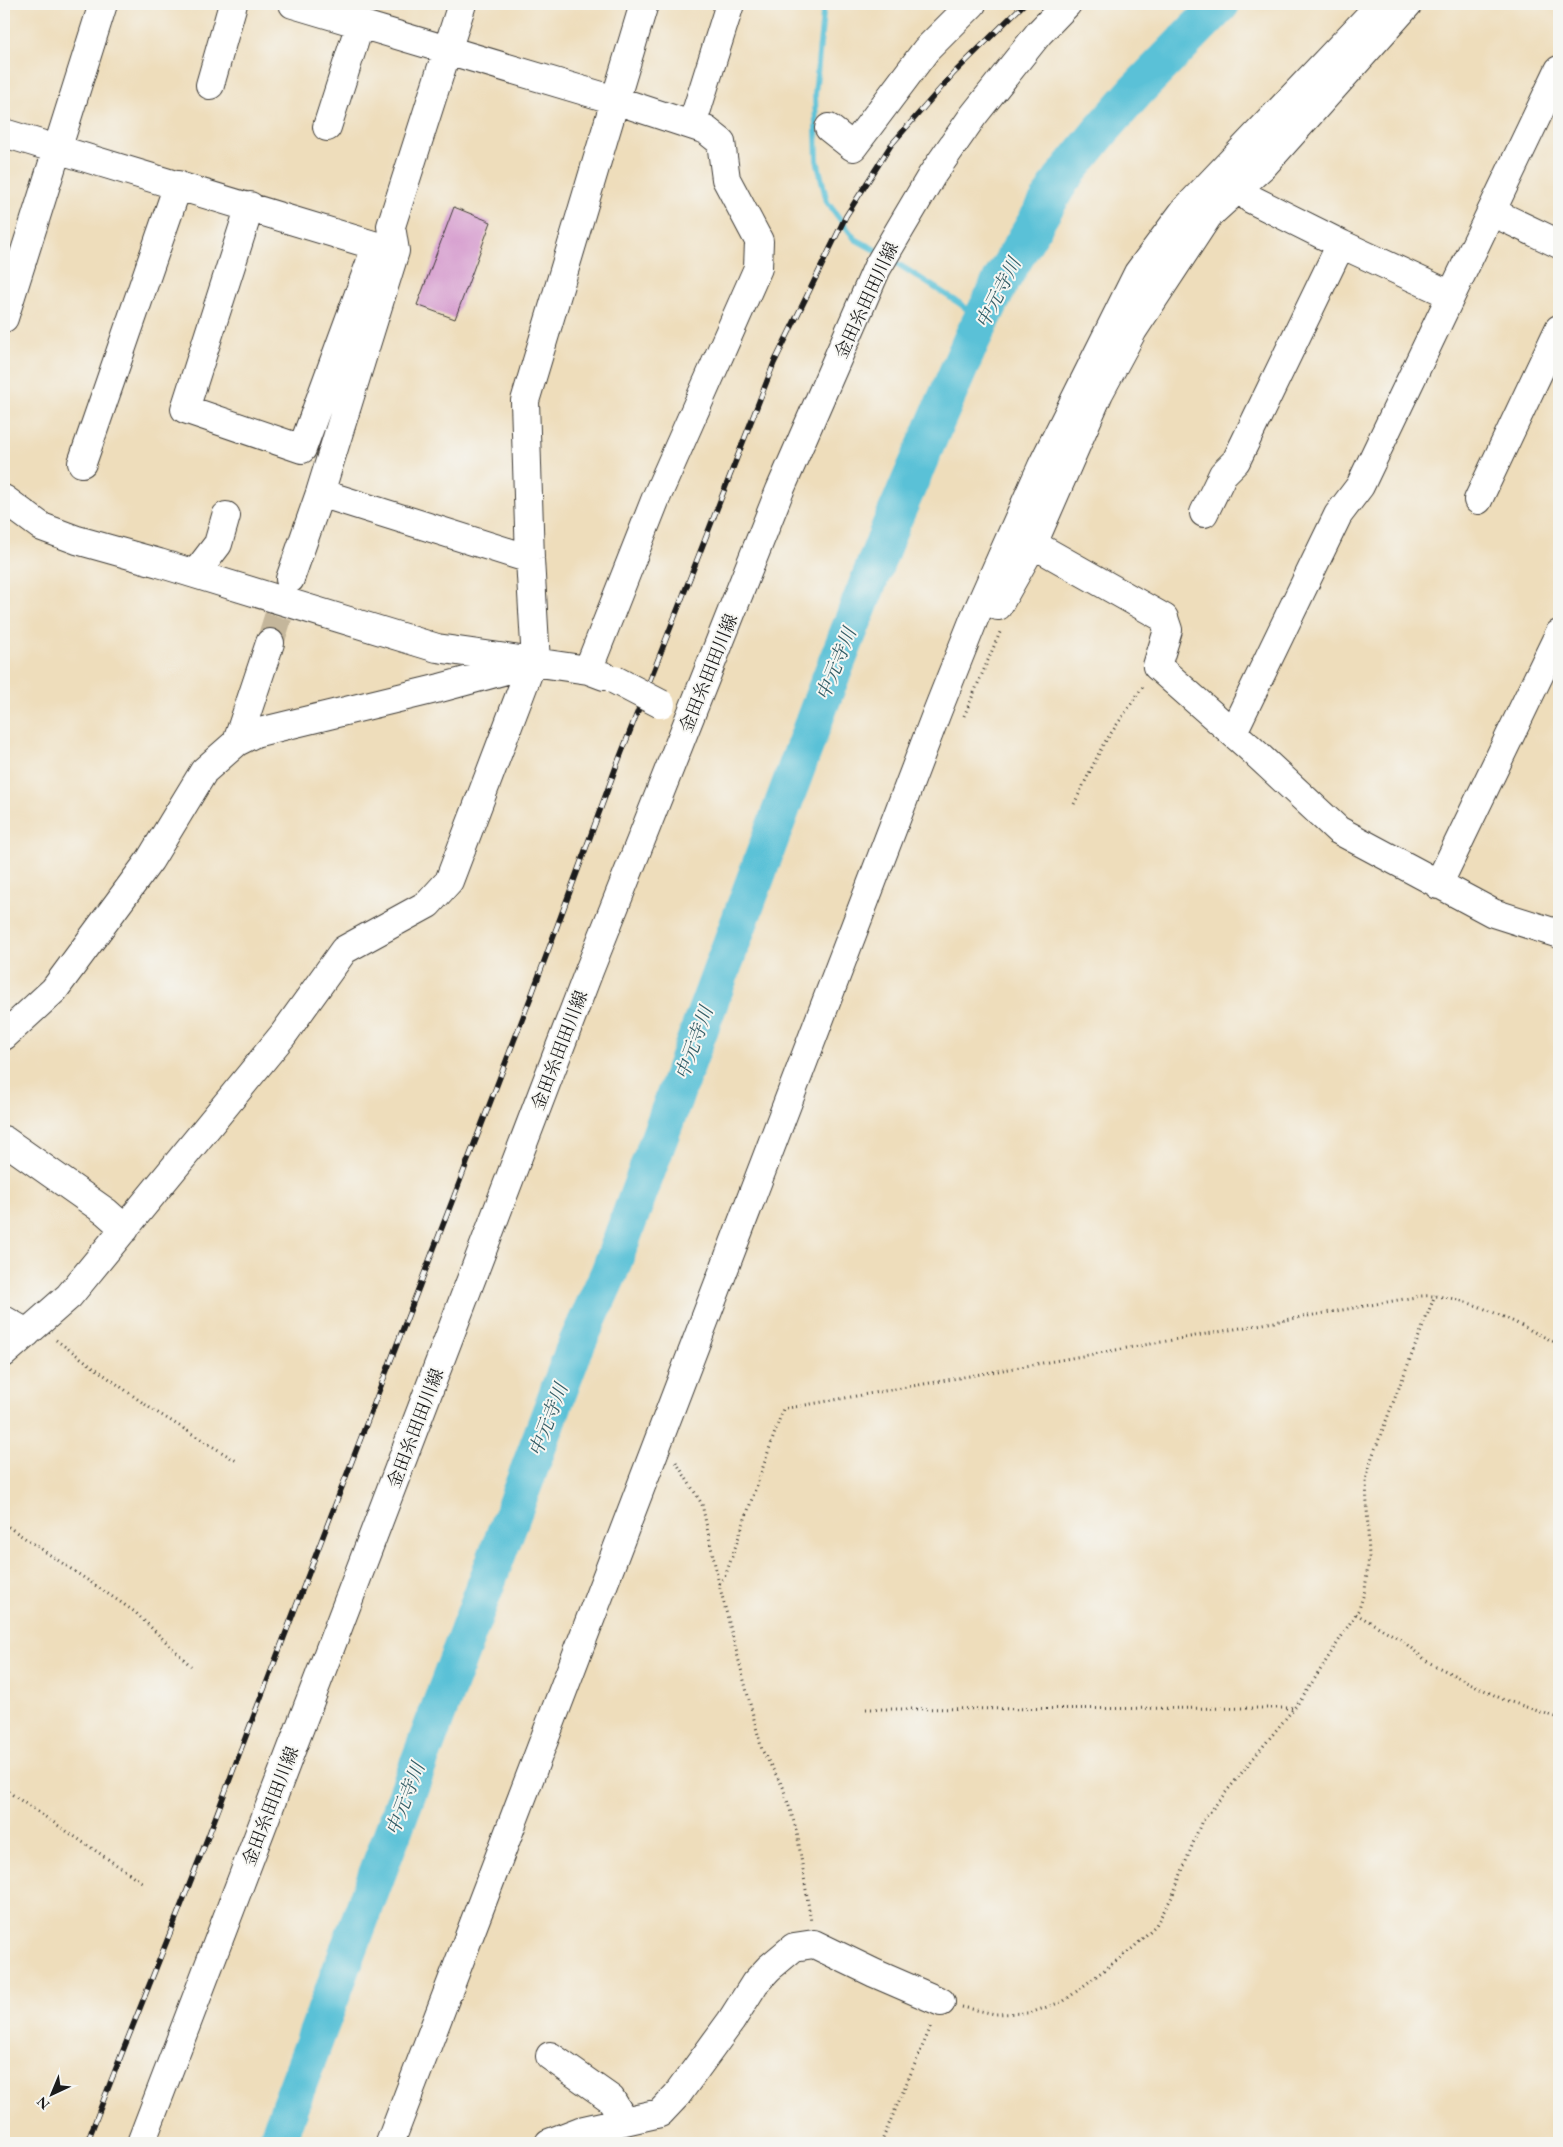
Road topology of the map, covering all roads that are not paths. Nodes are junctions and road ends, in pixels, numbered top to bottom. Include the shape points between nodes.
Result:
1 (103, 4) edge
2 (233, 4) edge
3 (462, 4) edge
4 (644, 4) edge
5 (730, 4) edge
6 (1067, 4) edge
7 (1382, 4) edge
8 (1408, 4) edge
9 (306, 6) edge
10 (955, 9) edge
11 (360, 24) junction
12 (448, 50) junction
13 (1559, 70) edge
14 (210, 85) dead end
15 (615, 100) junction
16 (692, 125) junction
17 (328, 127) dead end
18 (829, 128) dead end
19 (4, 132) edge
20 (56, 148) junction
21 (178, 185) junction
22 (1240, 187) junction
23 (250, 206) junction
24 (1492, 212) junction
25 (1341, 244) junction
26 (1559, 244) edge
27 (386, 249) junction
28 (1451, 295) junction
29 (4, 318) edge
30 (1559, 329) edge
31 (82, 463) dead end
32 (320, 493) junction
33 (1478, 500) dead end
34 (6, 505) edge
35 (1204, 514) dead end
36 (226, 516) dead end
37 (1033, 544) junction
38 (530, 559) junction
39 (195, 574) junction
40 (290, 579) tunnel mouth
41 (1559, 634) edge
42 (270, 643) tunnel mouth
43 (961, 652) junction
44 (532, 662) junction
45 (588, 670) junction
46 (690, 718) junction
47 (1233, 732) junction
48 (237, 742) junction
49 (1438, 885) junction
50 (1559, 934) edge
51 (4, 1036) edge
52 (4, 1140) edge
53 (125, 1229) junction
54 (22, 1326) edge
55 (4, 1352) edge
56 (942, 2002) road end
57 (550, 2056) dead end
58 (624, 2122) junction
59 (553, 2142) edge
60 (141, 2143) edge
61 (390, 2143) edge

1 - 20 street
2 - 14 street
3 - 12 street
4 - 15 street
5 - 16 street
6 - 46 street, 金田糸田田川線 via 1039,33 973,116 932,175 877,268 780,490
7 - 43 street via 1184,211 1138,273 1042,466
8 - 22 street
9 - 11 street
10 - 18 street via 853,147
11 - 12 street
11 - 17 street
12 - 15 street
12 - 27 street
13 - 24 street
15 - 16 street
15 - 38 street via 525,401
16 - 45 street via 706,130 721,142 726,179 759,241 758,268 656,498
19 - 20 street
20 - 21 street
20 - 29 street
21 - 23 street
21 - 31 street
22 - 25 street via 1251,199
22 - 37 street via 1208,216 1133,330 1099,393
23 - 27 street
23 - 27 street via 185,409 302,449
24 - 26 street
24 - 28 street
25 - 28 street
25 - 35 street via 1236,461 1223,474
27 - 32 street
28 - 47 street via 1360,486 1338,515
30 - 33 street
32 - 38 street
32 - 40 street
34 - 39 street via 42,526 77,540
36 - 39 street via 218,544
37 - 43 street via 975,650
37 - 47 street via 1164,618 1168,630 1157,666
38 - 44 street via 536,662
39 - 44 street via 437,648
41 - 49 street
42 - 48 street
43 - 61 street
44 - 45 street
44 - 48 street via 255,733
44 - 53 street via 449,881 428,904 344,950 283,1035
45 - 46 street, bridge
46 - 60 street, 金田糸田田川線
47 - 49 street via 1338,830
48 - 51 street via 204,771 150,860 54,990
49 - 50 street via 1493,913
52 - 53 street
53 - 54 street via 69,1296
54 - 55 street
56 - 58 street via 814,1944 794,1947 755,1984 731,2021 660,2113
57 - 58 street via 611,2099
58 - 59 street via 580,2131

